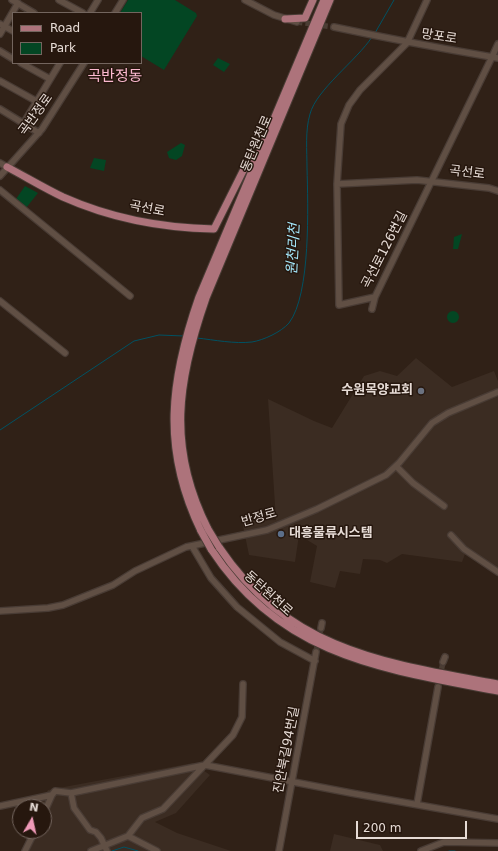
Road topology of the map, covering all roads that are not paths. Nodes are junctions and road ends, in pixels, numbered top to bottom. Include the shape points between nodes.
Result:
1 (12, 0) edge
2 (60, 0) edge
3 (98, 0) edge
4 (123, 0) edge
5 (245, 0) edge
6 (314, 0) edge
7 (320, 0) edge
8 (324, 0) edge
9 (330, 0) edge
10 (333, 0) edge
11 (427, 0) edge
12 (18, 3) junction
13 (32, 12) edge
14 (81, 12) edge
15 (91, 12) edge
16 (116, 12) edge
17 (285, 19) junction
18 (297, 22) tunnel mouth
19 (2, 25) edge
20 (334, 27) tunnel mouth
21 (12, 30) edge
22 (0, 34) edge
23 (407, 42) junction
24 (498, 44) edge
25 (306, 49) junction
26 (0, 51) edge
27 (495, 57) edge
28 (12, 58) edge
29 (23, 64) edge
30 (59, 64) edge
31 (83, 64) edge
32 (50, 80) junction
33 (0, 81) edge
34 (36, 101) junction
35 (0, 109) edge
36 (23, 124) junction
37 (39, 133) junction
38 (257, 155) junction
39 (0, 163) edge
40 (7, 167) junction
41 (0, 176) edge
42 (432, 181) junction
43 (337, 184) junction
44 (0, 190) edge
45 (498, 191) edge
46 (237, 214) junction
47 (130, 296) dead end
48 (375, 297) junction
49 (0, 301) edge
50 (372, 308) dead end
51 (65, 353) dead end
52 (498, 392) edge
53 (396, 466) junction
54 (444, 506) dead end
55 (205, 530) junction
56 (451, 535) dead end
57 (192, 546) junction
58 (498, 572) edge
59 (0, 611) edge
60 (316, 652) tunnel mouth
61 (315, 661) junction
62 (243, 684) dead end
63 (498, 684) edge
64 (438, 687) dead end
65 (498, 691) edge
66 (205, 765) junction
67 (293, 781) junction
68 (71, 793) junction
69 (52, 795) junction
70 (50, 799) edge
71 (417, 804) junction
72 (0, 806) edge
73 (498, 819) edge
74 (128, 836) junction
75 (31, 839) edge
76 (498, 843) edge
77 (106, 847) edge
78 (25, 851) edge
79 (91, 851) edge
80 (156, 851) edge
81 (279, 851) edge
82 (421, 851) edge

1 - 12 street
2 - 14 street
3 - 15 street
4 - 16 street
5 - 17 street
6 - 17 main road via 305,18
7 - 25 main road
8 - 25 main road, 동탄원천로
9 - 25 main road, 동탄원천로
10 - 25 main road
11 - 23 street
12 - 13 street
12 - 19 street
17 - 18 street
19 - 21 street
19 - 22 street
20 - 23 street, 망포로
23 - 27 street, 망포로
23 - 43 street via 360,90 349,105 341,124
24 - 27 street, 곡선로126번길
25 - 38 main road, 동탄원천로
25 - 46 main road, 동탄원천로
26 - 28 street
27 - 42 street, 곡선로126번길
29 - 32 street
30 - 32 street
31 - 37 street, 곡반정로
32 - 34 street
33 - 34 street
34 - 36 street
35 - 36 street
36 - 37 street
37 - 40 street, 곡반정로
38 - 40 main road, 곡선로 via 245,167 214,229 180,228 115,215 64,197
38 - 46 main road, 동탄원천로
39 - 40 street, 곡선로
40 - 41 street, 곡반정로
42 - 43 street, 곡선로
42 - 45 street, 곡선로
42 - 48 street, 곡선로126번길
43 - 48 street, 곡선로126번길 via 339,305
44 - 47 street
46 - 55 main road, 동탄원천로 via 202,297 195,330 181,372 182,446
48 - 50 street
49 - 51 street
52 - 53 street, 반정로 via 448,413 432,423
53 - 54 street via 412,483
53 - 57 street, 반정로 via 386,475 362,487 266,530
55 - 63 main road, 동탄원천로, bridge via 240,575 269,604 301,627 330,642 379,659
55 - 65 main road, 동탄원천로, bridge via 211,548 237,584 262,608 322,647 355,660 399,672
56 - 58 street via 464,549
57 - 59 street, 반정로 via 164,556 113,585 63,605
57 - 61 street via 211,578 237,607 280,642
60 - 61 street, 진안북길94번길
61 - 67 street, 진안북길94번길
62 - 66 street via 242,717 239,726 233,736
64 - 71 street
66 - 67 street
66 - 68 street
66 - 74 street via 163,809 142,818
67 - 71 street
67 - 81 street, 진안북길94번길
68 - 69 street via 55,791
68 - 77 street via 74,808
69 - 70 street
69 - 72 street
71 - 73 street
74 - 77 street
74 - 80 street
75 - 78 street
76 - 82 street via 444,842
77 - 79 street

